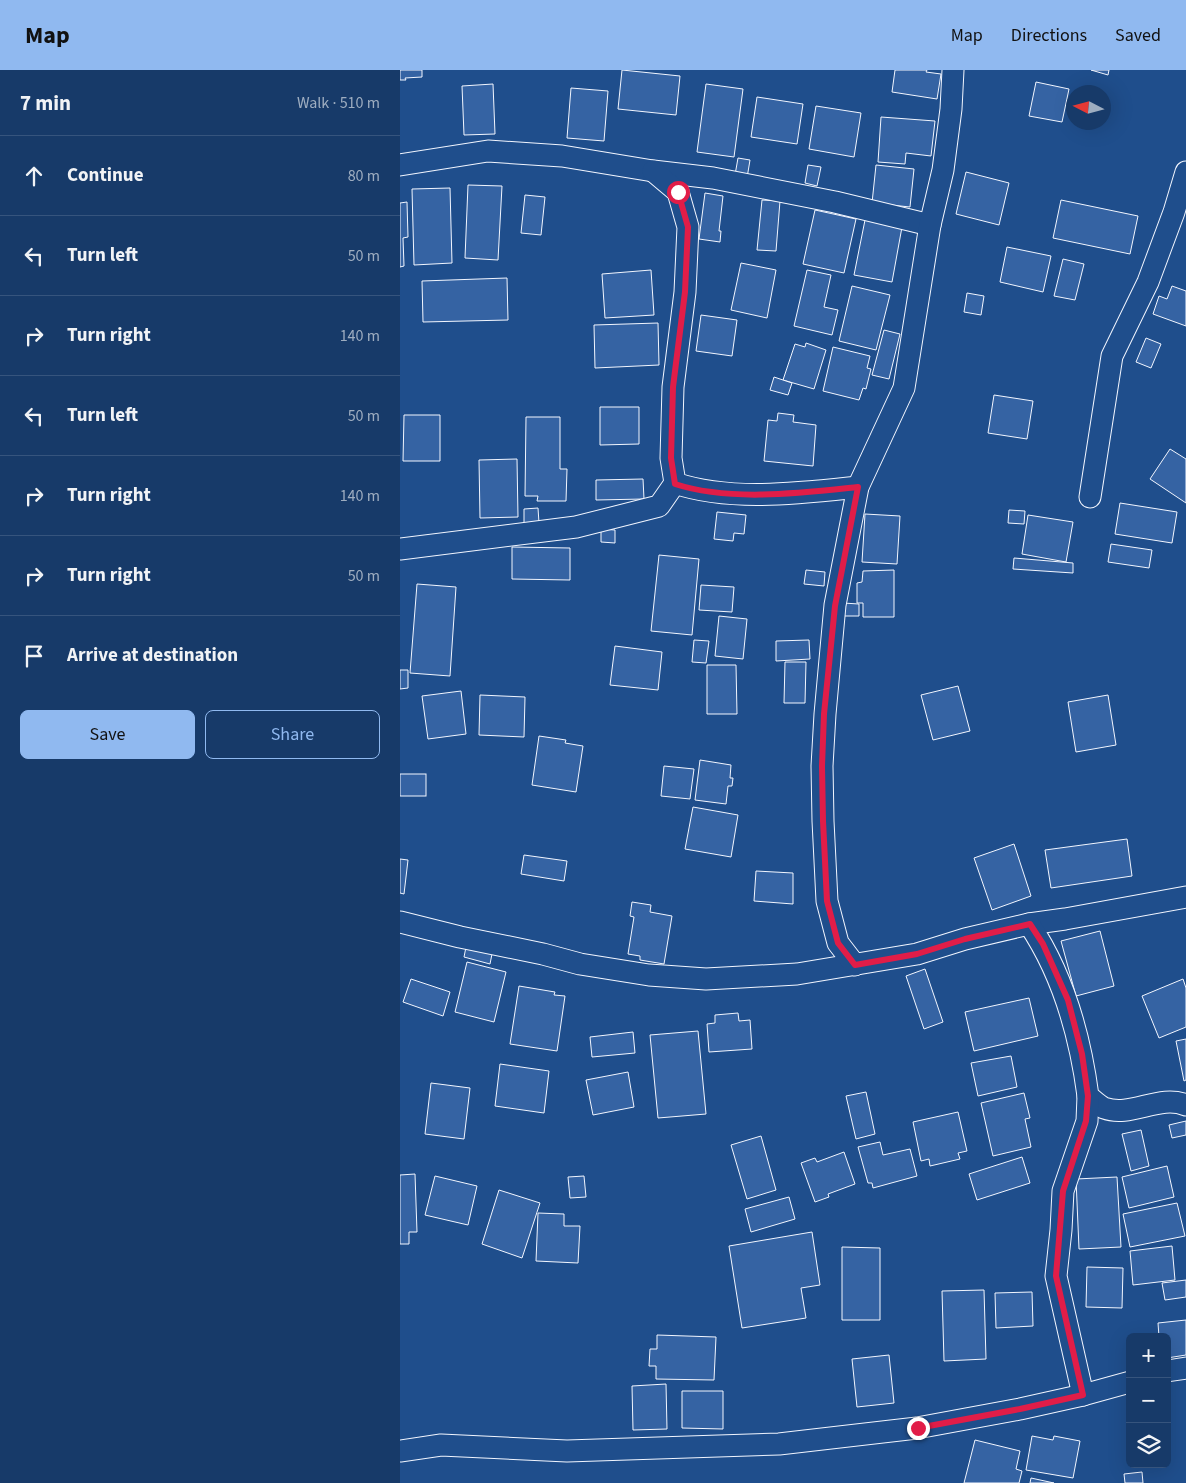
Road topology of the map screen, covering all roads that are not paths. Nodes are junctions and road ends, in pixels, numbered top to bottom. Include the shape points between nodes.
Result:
1 (953, 70) edge
2 (400, 165) edge
3 (653, 171) junction
4 (1186, 172) edge
5 (930, 225) junction
6 (675, 484) junction
7 (858, 487) junction
8 (1090, 497) dead end
9 (400, 549) edge
10 (1186, 897) edge
11 (400, 922) edge
12 (1030, 924) junction
13 (855, 965) junction
14 (1088, 1096) junction
15 (1186, 1104) edge
16 (1186, 1368) edge
17 (1171, 1370) edge
18 (1126, 1383) edge
19 (1083, 1395) junction
20 (400, 1451) edge

1 - 5 street via 952,109 943,170
2 - 3 street via 488,151 562,156
3 - 5 street via 713,178 818,198
3 - 6 street via 678,192 688,227 685,292 673,387 671,458
4 - 8 street via 1148,282 1112,356
5 - 7 street via 904,388
6 - 7 street via 693,490 726,493 793,494
6 - 9 street via 659,506 576,528
7 - 13 street via 835,606 822,766 827,901 838,943
10 - 12 street
11 - 13 street via 580,964 649,975 706,979 756,977
12 - 13 street via 917,954
12 - 14 street via 1043,944 1068,1000 1082,1054
14 - 15 street via 1103,1108 1123,1110 1166,1102
14 - 19 street via 1086,1121 1063,1191 1056,1276
16 - 17 street
18 - 19 street
19 - 20 street via 918,1428 779,1444 568,1451 440,1445

